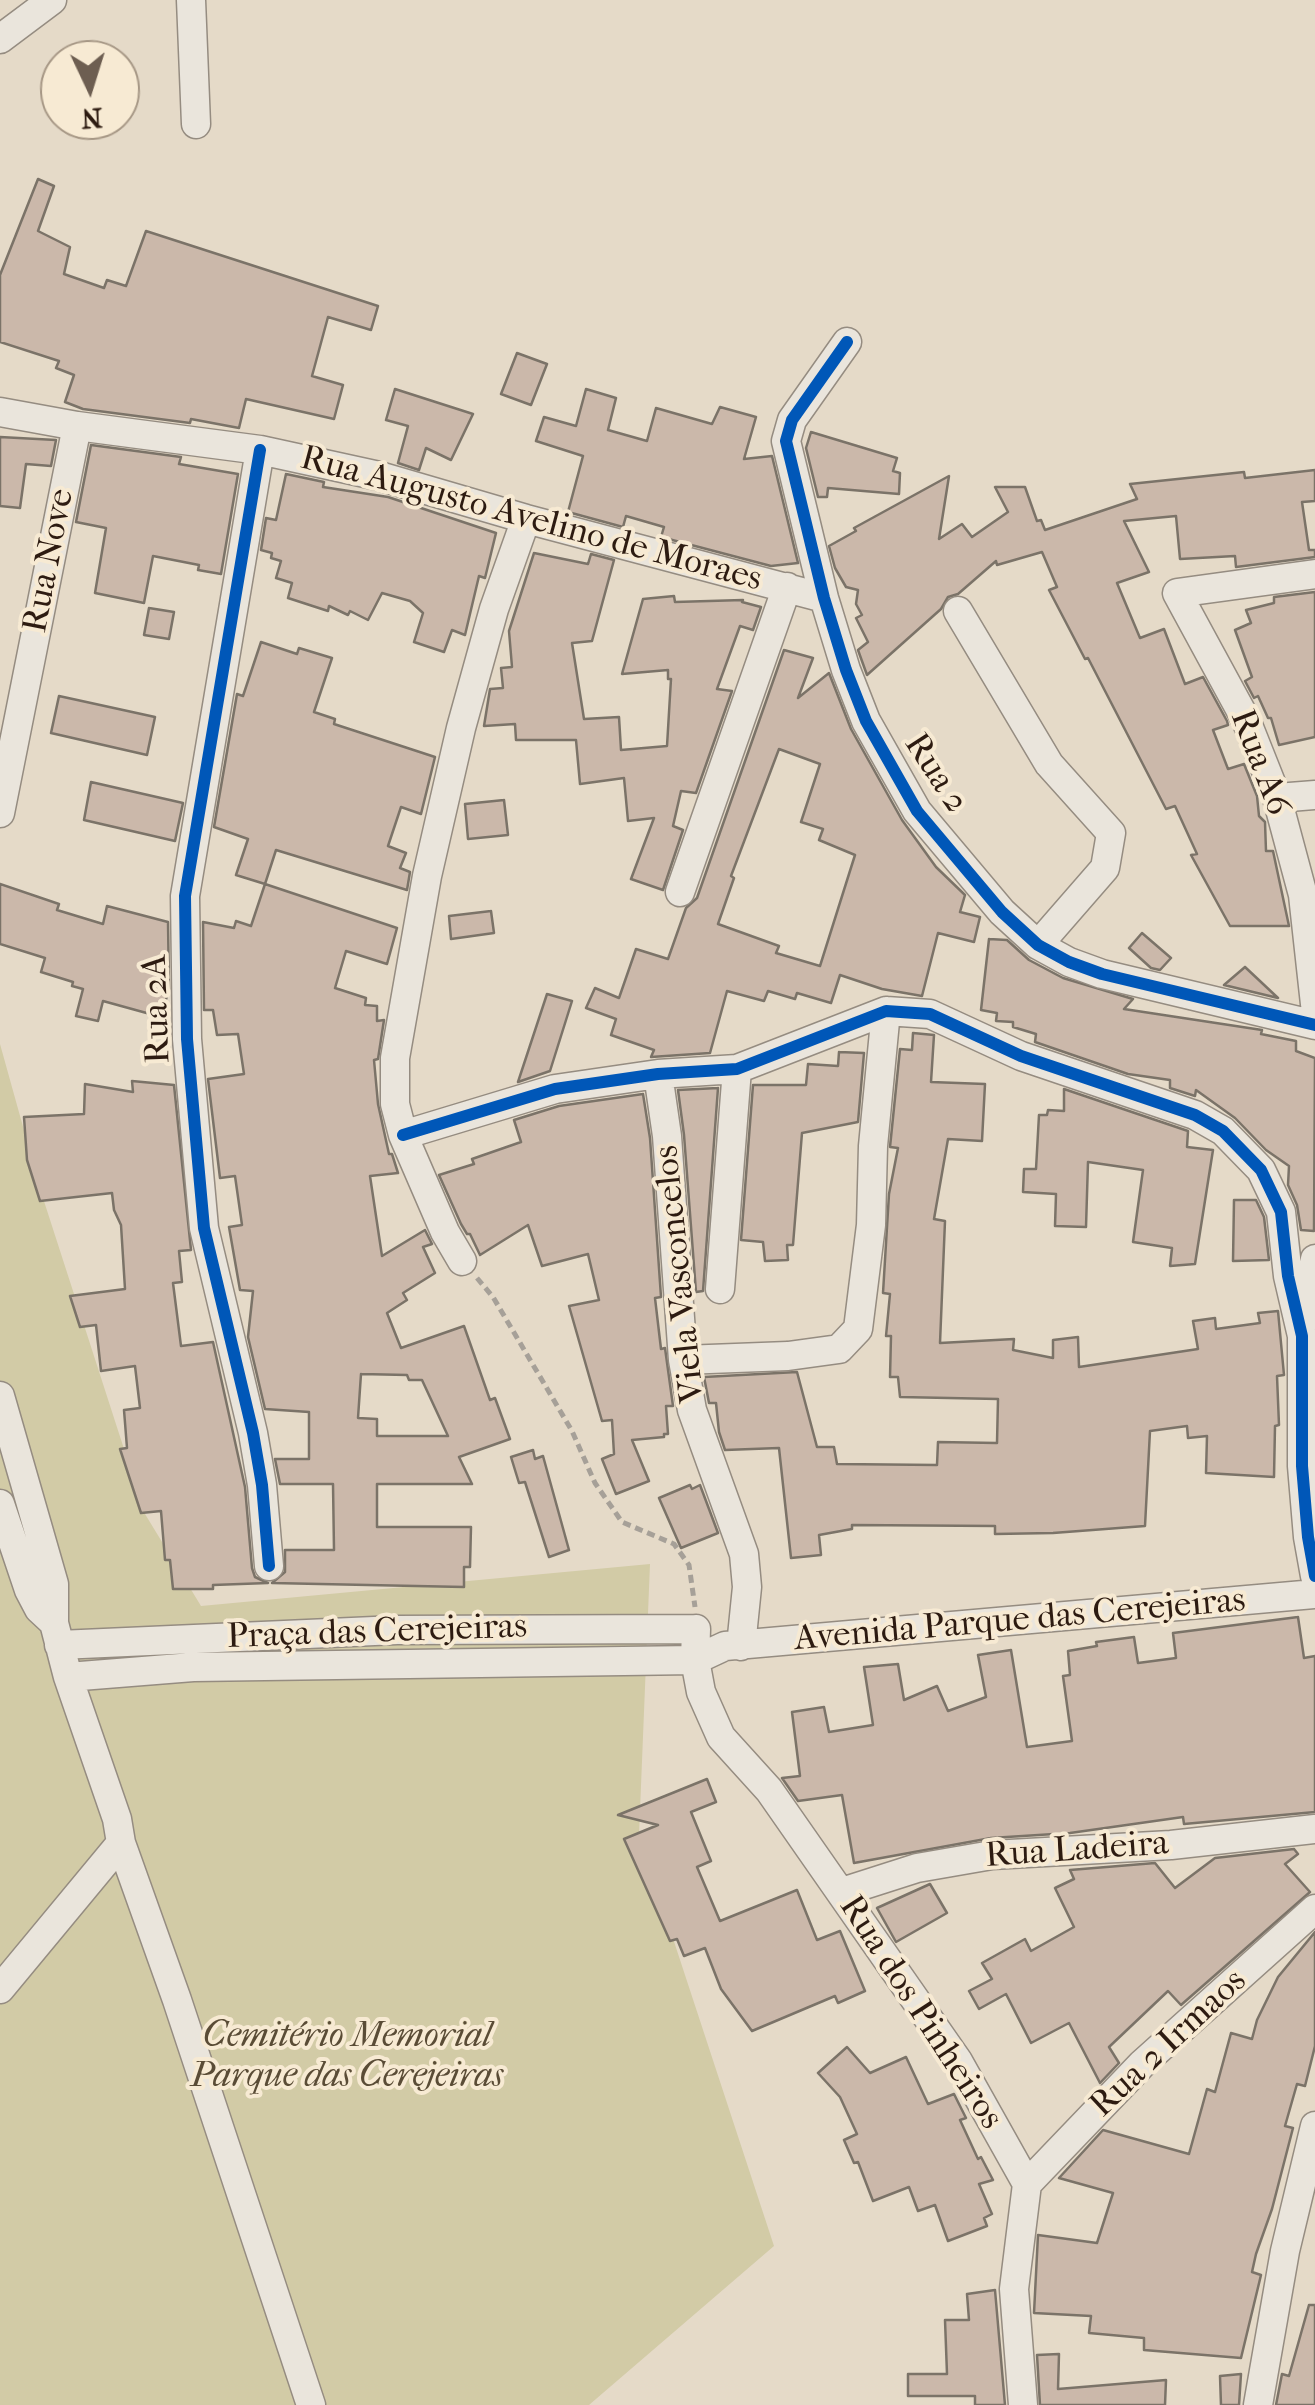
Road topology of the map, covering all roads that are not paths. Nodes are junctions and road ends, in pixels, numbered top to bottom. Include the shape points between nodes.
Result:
1 (52, 0) edge
2 (191, 0) edge
3 (0, 39) edge
4 (196, 124) dead end
5 (846, 342) dead end
6 (0, 412) edge
7 (76, 426) junction
8 (260, 450) junction
9 (526, 519) junction
10 (1315, 574) edge
11 (786, 587) junction
12 (824, 598) junction
13 (958, 611) dead end
14 (1315, 795) edge
15 (1277, 798) junction
16 (0, 812) edge
17 (680, 892) dead end
18 (1038, 945) junction
19 (1315, 997) edge
20 (886, 1011) junction
21 (1315, 1025) edge
22 (737, 1068) junction
23 (658, 1074) junction
24 (403, 1135) junction
25 (1315, 1259) edge
26 (462, 1261) road end
27 (720, 1289) dead end
28 (1302, 1336) junction
29 (683, 1360) junction
30 (1308, 1389) edge
31 (0, 1396) edge
32 (0, 1504) edge
33 (269, 1566) dead end
34 (1315, 1576) edge
35 (1315, 1594) edge
36 (696, 1628) junction
37 (56, 1634) junction
38 (733, 1646) junction
39 (695, 1660) junction
40 (68, 1677) junction
41 (1315, 1829) edge
42 (121, 1843) junction
43 (842, 1892) junction
44 (1315, 1909) edge
45 (0, 1990) edge
46 (1315, 2126) edge
47 (1028, 2184) junction
48 (311, 2405) edge
49 (1023, 2405) edge
50 (1258, 2405) edge

1 - 3 street
2 - 4 street
5 - 12 street, Rua 2 via 792,420 786,441
6 - 7 street, Rua Augusto Avelino de Moraes
7 - 8 street, Rua Augusto Avelino de Moraes
7 - 16 street, Rua Nove
8 - 9 street, Rua Augusto Avelino de Moraes
8 - 33 street, Rua 2A via 185,896 187,1039 204,1228 253,1433
9 - 11 street, Rua Augusto Avelino de Moraes
9 - 24 street via 478,663 427,876 395,1058
10 - 15 street, Rua A6 via 1177,593 1246,720
11 - 12 street, Rua Augusto Avelino de Moraes
11 - 17 street
12 - 18 street, Rua 2 via 866,721 917,811
13 - 18 street via 1049,764 1111,833 1105,868
14 - 15 street
15 - 19 street, Rua A6 via 1303,895
18 - 21 street, Rua 2 via 1102,974
20 - 22 street
20 - 28 street via 930,1014 1021,1056 1169,1105 1224,1131 1274,1192
20 - 29 street via 858,1329 839,1349
22 - 23 street
22 - 27 street
23 - 24 street via 555,1089
23 - 29 street, Viela Vasconcelos
24 - 26 street
25 - 28 street
28 - 30 street
29 - 38 street, Viela Vasconcelos via 692,1410 744,1554 747,1587
30 - 34 street via 1304,1484
31 - 37 street via 54,1584
32 - 37 street via 29,1590
35 - 38 street, Avenida Parque das Cerejeiras
36 - 37 street, Praça das Cerejeiras
36 - 38 street
36 - 39 street, Rua dos Pinheiros
37 - 40 street
38 - 39 street, Avenida Parque das Cerejeiras
39 - 40 street, Praça das Cerejeiras via 193,1667
39 - 43 street, Rua dos Pinheiros via 721,1737 769,1790
40 - 42 street
41 - 43 street, Rua Ladeira via 992,1855 917,1868
42 - 45 street
42 - 48 street
43 - 47 street, Rua dos Pinheiros via 958,2061
44 - 47 street, Rua 2 Irmaos via 1142,2064
46 - 50 street
47 - 49 street via 1014,2289

